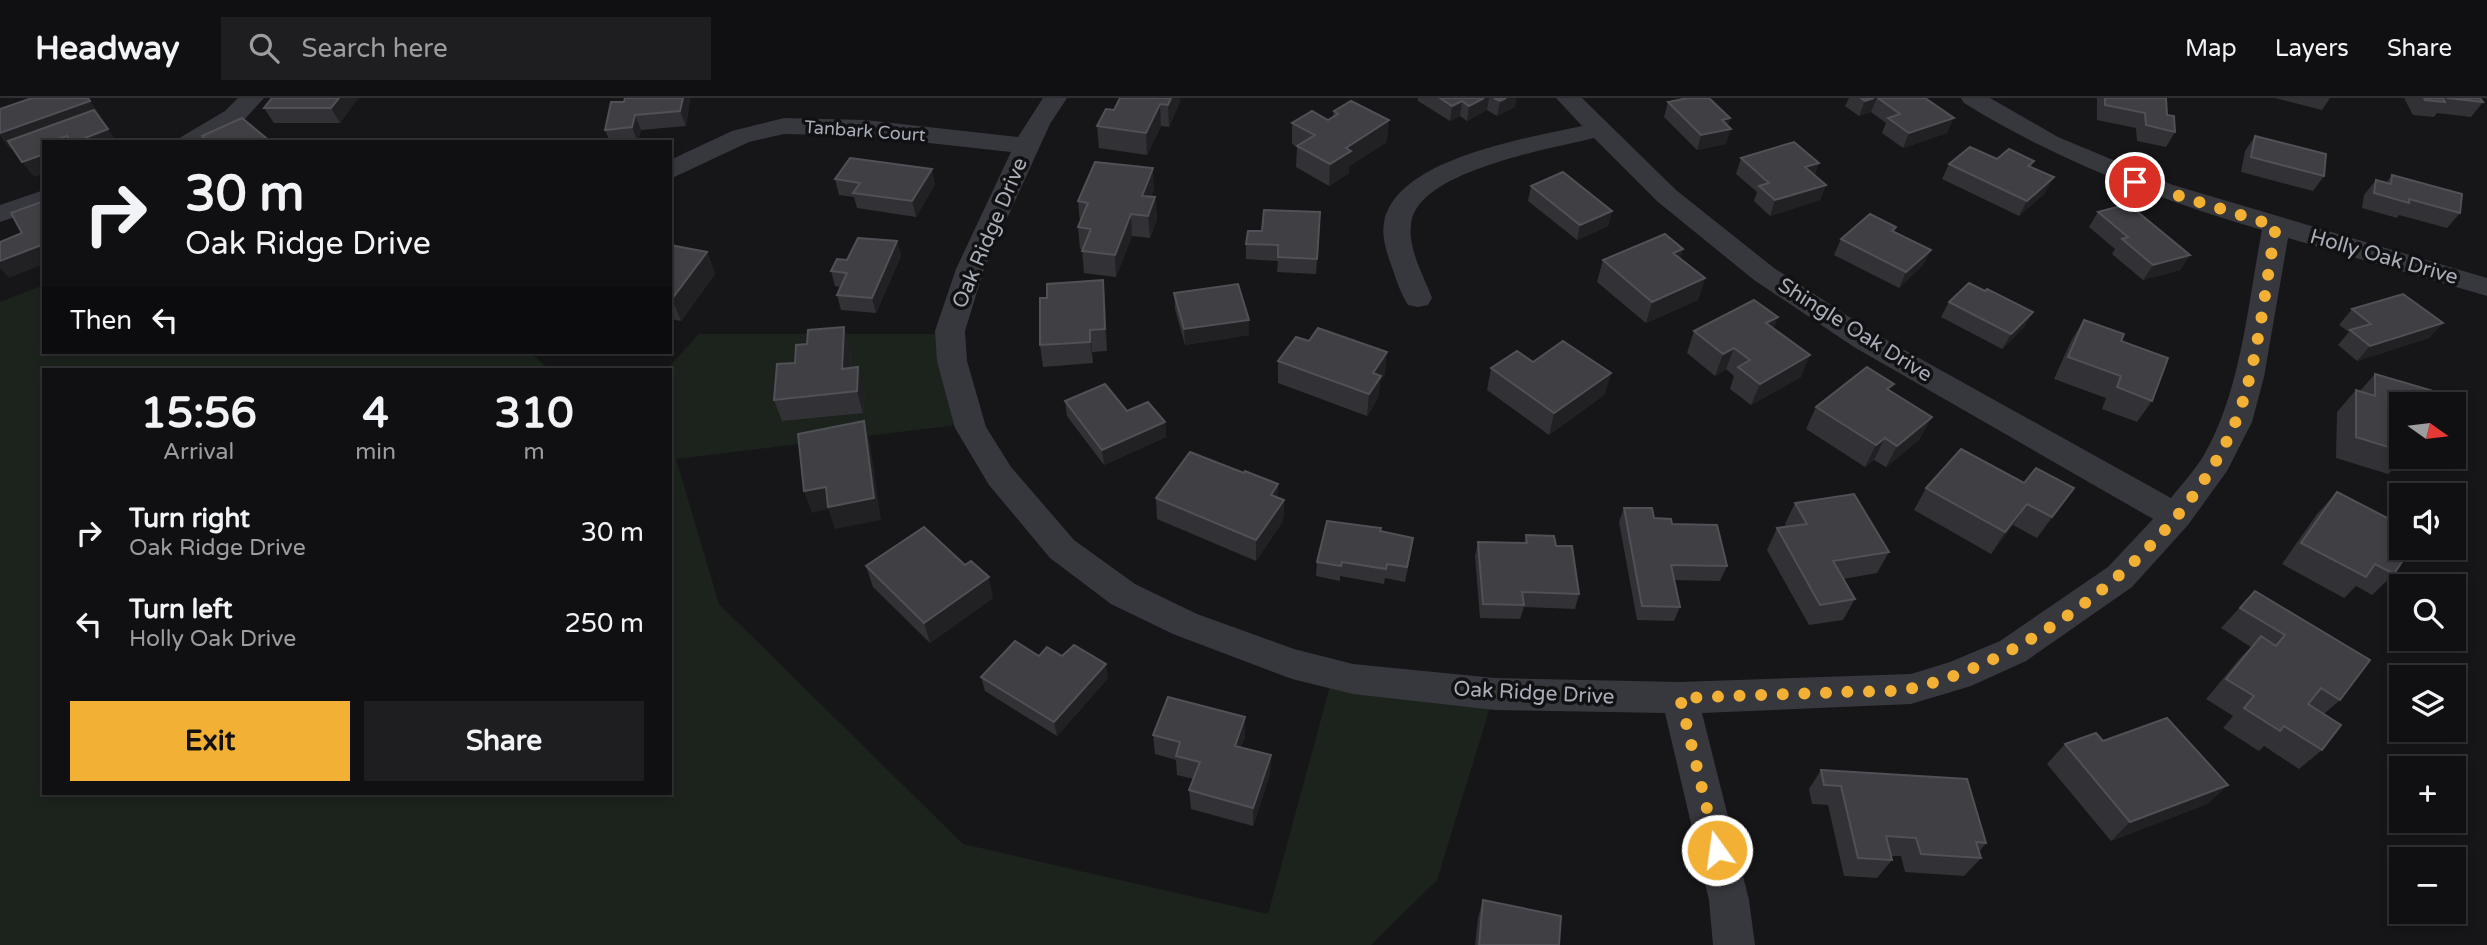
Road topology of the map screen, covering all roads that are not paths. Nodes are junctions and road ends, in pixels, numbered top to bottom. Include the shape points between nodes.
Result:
1 (252, 98) edge
2 (1055, 98) edge
3 (1568, 98) edge
4 (1973, 98) edge
5 (1598, 129) junction
6 (193, 140) edge
7 (1027, 146) junction
8 (672, 170) edge
9 (42, 199) edge
10 (0, 214) edge
11 (2276, 226) junction
12 (2487, 287) edge
13 (1418, 298) dead end
14 (2176, 516) junction
15 (1680, 698) junction
16 (1734, 945) edge

1 - 6 street via 234,116
2 - 7 street, Oak Ridge Drive
3 - 5 street, Shingle Oak Drive
4 - 11 street, Holly Oak Drive via 2043,141 2092,164
5 - 13 street via 1497,156 1421,187 1407,201 1397,225
5 - 14 street, Shingle Oak Drive via 1667,196 1764,274 1864,340
7 - 8 street, Tanbark Court via 865,128 784,126 741,136
7 - 15 street, Oak Ridge Drive via 970,269 950,341 971,428 1000,476 1062,549 1123,594 1185,624 1292,664 1353,679 1495,694
9 - 10 street
11 - 12 street, Holly Oak Drive
11 - 14 street, Oak Ridge Drive via 2249,377 2236,422 2216,463
14 - 15 street, Oak Ridge Drive via 2120,577 2013,651 1958,675 1911,689
15 - 16 street via 1730,900

